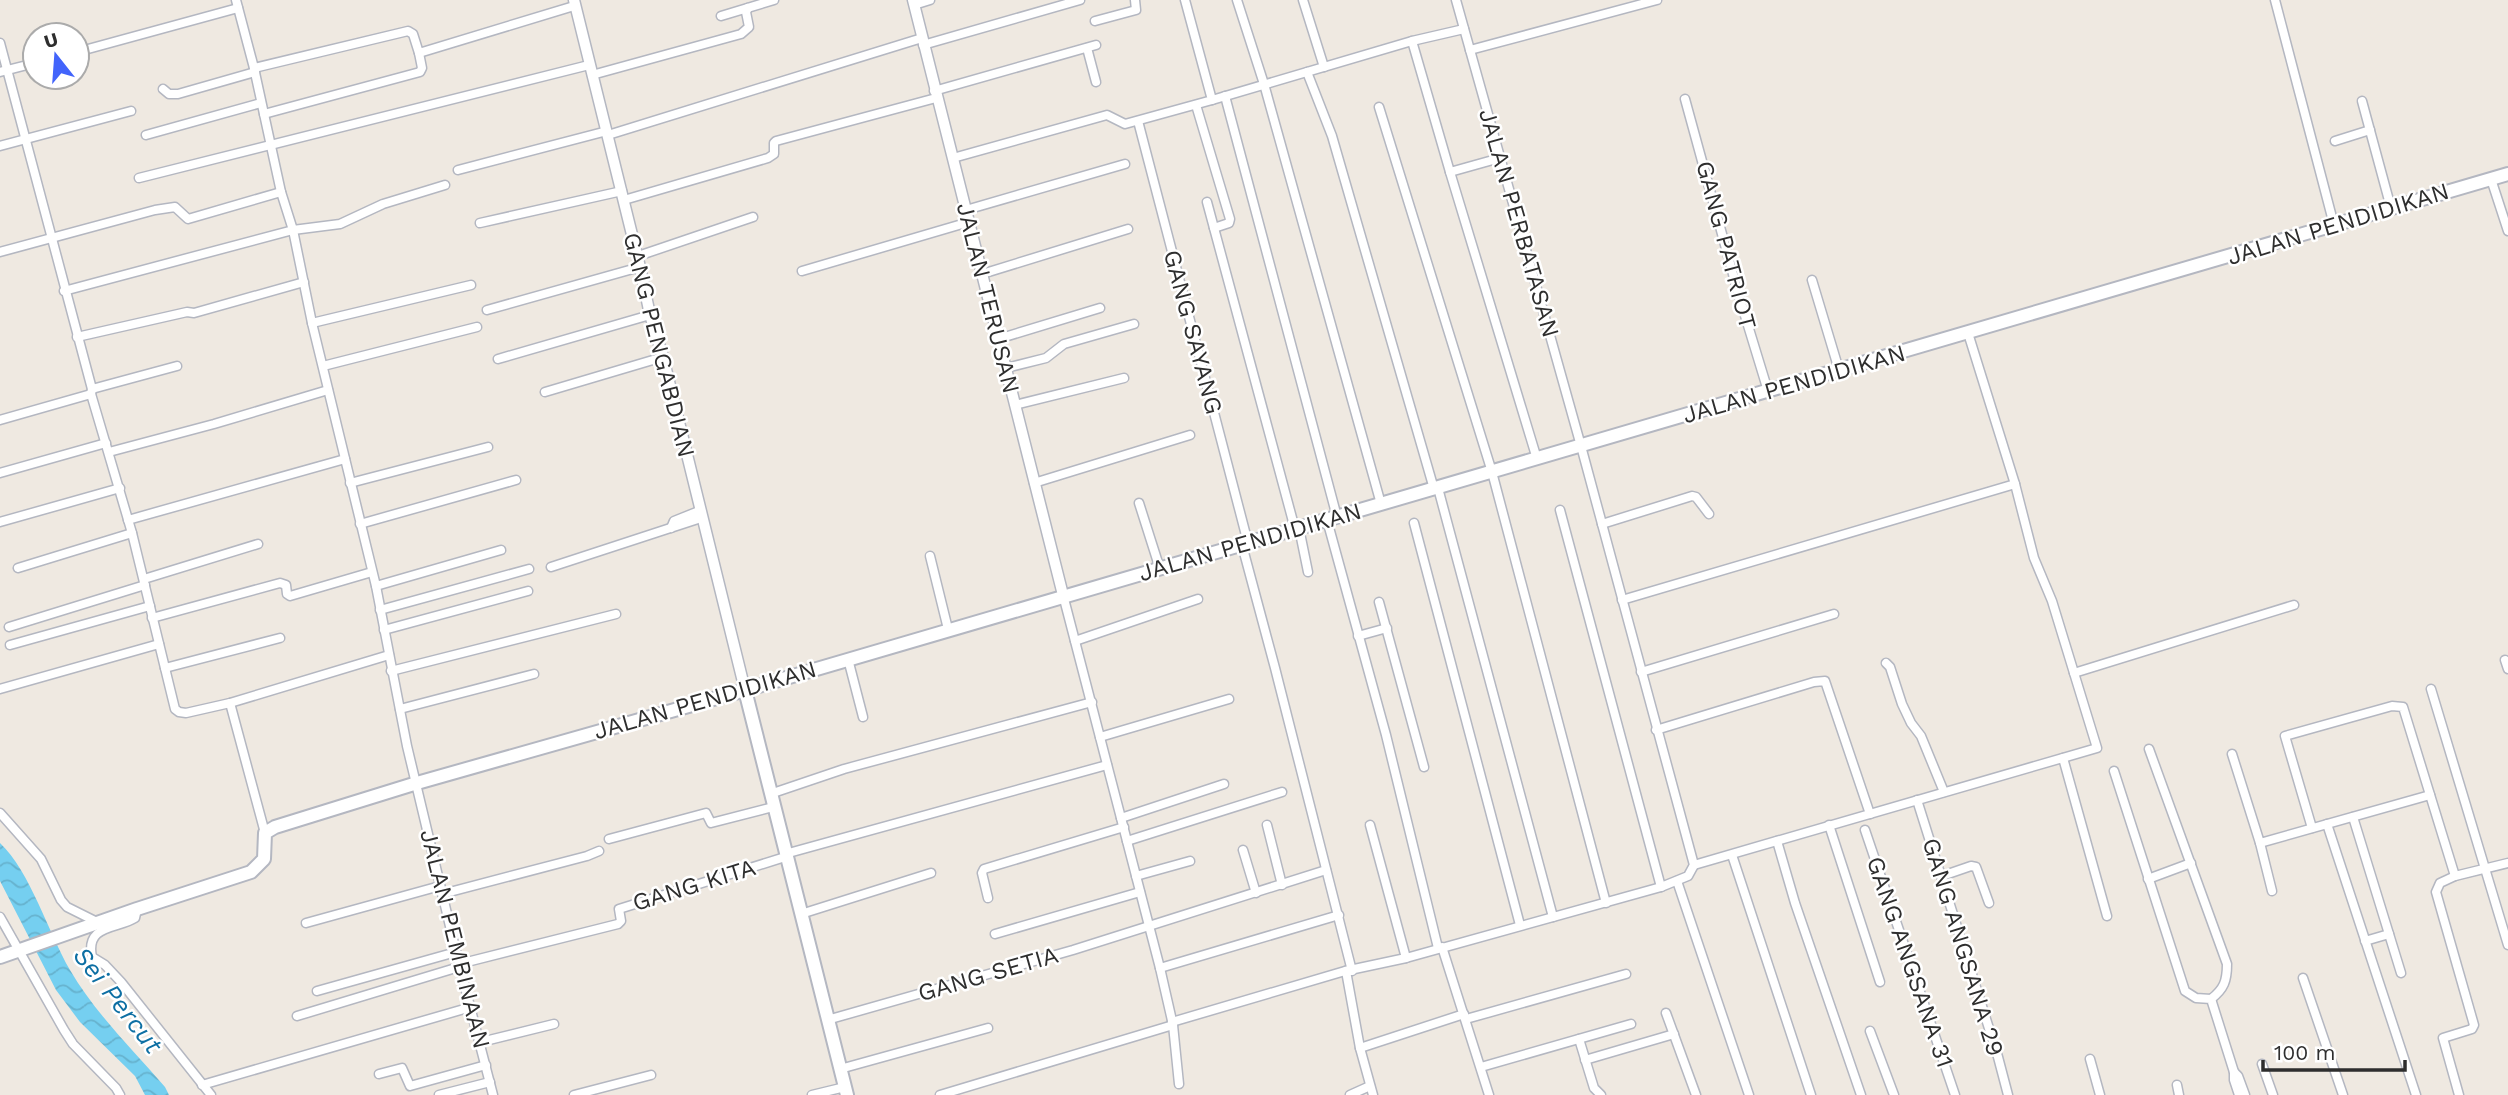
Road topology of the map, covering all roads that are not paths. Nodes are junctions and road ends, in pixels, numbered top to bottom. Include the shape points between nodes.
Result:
1 (774, 0) edge
2 (930, 0) edge
3 (1080, 0) edge
4 (1135, 0) edge
5 (1185, 0) edge
6 (1237, 0) edge
7 (1303, 0) edge
8 (1456, 0) edge
9 (1657, 0) edge
10 (2275, 0) edge
11 (913, 2) edge
12 (574, 3) edge
13 (237, 4) edge
14 (748, 8) junction
15 (721, 16) dead end
16 (1095, 21) dead end
17 (1464, 29) junction
18 (1412, 41) junction
19 (923, 42) junction
20 (0, 43) edge
21 (91, 48) edge
22 (1470, 50) junction
23 (419, 52) junction
24 (21, 67) edge
25 (1324, 67) junction
26 (254, 70) junction
27 (591, 70) junction
28 (4, 71) edge
29 (1307, 72) junction
30 (1096, 82) dead end
31 (1264, 85) junction
32 (163, 89) dead end
33 (935, 94) junction
34 (1225, 96) junction
35 (1685, 99) dead end
36 (1212, 100) junction
37 (2362, 101) dead end
38 (261, 103) junction
39 (1196, 105) junction
40 (1379, 107) dead end
41 (131, 111) dead end
42 (264, 114) junction
43 (1138, 121) junction
44 (2370, 130) junction
45 (607, 133) junction
46 (146, 135) dead end
47 (25, 140) junction
48 (2335, 141) dead end
49 (0, 146) edge
50 (270, 147) junction
51 (953, 158) junction
52 (1500, 158) junction
53 (1125, 164) dead end
54 (458, 170) dead end
55 (1450, 172) junction
56 (2508, 174) edge
57 (139, 178) dead end
58 (2491, 179) junction
59 (445, 186) dead end
60 (281, 192) junction
61 (623, 196) junction
62 (1207, 202) dead end
63 (2391, 208) junction
64 (966, 210) junction
65 (753, 217) dead end
66 (969, 222) junction
67 (480, 223) dead end
68 (2334, 225) junction
69 (1214, 228) junction
70 (1128, 229) dead end
71 (293, 230) junction
72 (2508, 231) edge
73 (51, 239) junction
74 (0, 252) edge
75 (638, 256) junction
76 (640, 267) junction
77 (802, 271) dead end
78 (982, 274) junction
79 (1812, 280) dead end
80 (304, 282) junction
81 (471, 285) dead end
82 (64, 291) junction
83 (1100, 309) dead end
84 (487, 310) dead end
85 (650, 315) junction
86 (312, 323) junction
87 (1133, 324) dead end
88 (477, 327) dead end
89 (1968, 333) junction
90 (77, 337) junction
91 (998, 339) junction
92 (663, 357) junction
93 (498, 359) dead end
94 (177, 366) dead end
95 (323, 366) junction
96 (1006, 368) junction
97 (1839, 370) junction
98 (1124, 378) dead end
99 (328, 390) junction
100 (91, 391) junction
101 (1768, 391) junction
102 (545, 392) dead end
103 (1015, 405) junction
104 (0, 420) edge
105 (1190, 435) dead end
106 (106, 443) junction
107 (1581, 446) junction
108 (488, 447) dead end
109 (109, 452) junction
110 (345, 459) junction
111 (1537, 459) junction
112 (1492, 472) junction
113 (0, 473) edge
114 (516, 480) dead end
115 (1034, 483) junction
116 (350, 484) junction
117 (2015, 484) junction
118 (120, 488) junction
119 (1436, 488) junction
120 (1139, 503) dead end
121 (1381, 504) junction
122 (1560, 510) dead end
123 (700, 514) junction
124 (1709, 514) dead end
125 (1332, 519) junction
126 (128, 520) junction
127 (0, 522) edge
128 (1414, 523) dead end
129 (360, 524) junction
130 (1602, 524) junction
131 (1297, 529) junction
132 (132, 533) junction
133 (258, 544) dead end
134 (1245, 544) junction
135 (501, 550) dead end
136 (930, 556) dead end
137 (551, 567) dead end
138 (18, 568) dead end
139 (529, 569) dead end
140 (1160, 569) junction
141 (372, 572) junction
142 (1308, 572) dead end
143 (144, 582) junction
144 (376, 586) junction
145 (528, 591) dead end
146 (1063, 595) junction
147 (1198, 599) dead end
148 (1622, 600) junction
149 (1379, 601) dead end
150 (2294, 605) dead end
151 (150, 606) junction
152 (380, 610) junction
153 (616, 614) dead end
154 (1835, 614) dead end
155 (152, 618) junction
156 (9, 627) dead end
157 (1387, 628) junction
158 (948, 629) junction
159 (384, 630) junction
160 (1358, 636) junction
161 (280, 639) dead end
162 (1075, 641) junction
163 (159, 644) junction
164 (10, 645) dead end
165 (388, 655) junction
166 (848, 659) junction
167 (1886, 663) dead end
168 (165, 668) junction
169 (391, 671) junction
170 (1641, 672) junction
171 (2074, 673) junction
172 (534, 674) dead end
173 (0, 689) edge
174 (2431, 689) dead end
175 (744, 690) junction
176 (1229, 699) dead end
177 (1091, 702) junction
178 (230, 703) junction
179 (400, 709) junction
180 (863, 717) dead end
181 (1656, 730) junction
182 (1100, 737) junction
183 (2149, 749) dead end
184 (2232, 754) dead end
185 (2063, 758) junction
186 (1107, 765) junction
187 (1424, 767) dead end
188 (2114, 771) dead end
189 (417, 783) junction
190 (1224, 784) dead end
191 (1282, 792) dead end
192 (1944, 792) junction
193 (2430, 795) junction
194 (771, 800) junction
195 (1917, 800) junction
196 (0, 813) edge
197 (1870, 814) junction
198 (2353, 817) junction
199 (1121, 818) junction
200 (2327, 824) junction
201 (1267, 825) dead end
202 (1370, 825) dead end
203 (1829, 825) junction
204 (1124, 827) junction
205 (2312, 828) junction
206 (1865, 830) dead end
207 (265, 834) junction
208 (609, 839) dead end
209 (1127, 841) junction
210 (1777, 841) junction
211 (2260, 843) junction
212 (1243, 850) dead end
213 (599, 851) dead end
214 (785, 855) junction
215 (1732, 855) junction
216 (1190, 861) dead end
217 (2191, 863) junction
218 (2508, 863) edge
219 (1693, 865) junction
220 (2486, 869) junction
221 (1326, 870) junction
222 (931, 873) dead end
223 (1136, 876) junction
224 (1942, 876) junction
225 (2455, 876) junction
226 (2148, 879) junction
227 (1677, 881) junction
228 (1282, 885) junction
229 (1661, 887) junction
230 (441, 890) junction
231 (2272, 891) dead end
232 (1140, 892) junction
233 (1256, 893) junction
234 (988, 898) dead end
235 (1606, 903) junction
236 (1989, 903) dead end
237 (137, 909) junction
238 (801, 914) junction
239 (1339, 915) junction
240 (2107, 916) dead end
241 (0, 917) edge
242 (1553, 917) junction
243 (97, 922) junction
244 (306, 923) dead end
245 (1520, 925) junction
246 (1148, 926) junction
247 (995, 934) dead end
248 (2389, 934) junction
249 (2365, 941) junction
250 (2508, 945) edge
251 (1440, 948) junction
252 (21, 951) junction
253 (456, 952) junction
254 (0, 957) edge
255 (1406, 958) junction
256 (459, 966) junction
257 (1160, 968) junction
258 (1349, 971) junction
259 (2401, 973) dead end
260 (1626, 974) dead end
261 (2303, 978) dead end
262 (1880, 982) dead end
263 (317, 991) dead end
264 (2211, 999) junction
265 (471, 1007) junction
266 (1666, 1013) dead end
267 (297, 1016) dead end
268 (1465, 1016) junction
269 (827, 1020) junction
270 (554, 1024) dead end
271 (1172, 1024) junction
272 (1631, 1024) dead end
273 (988, 1028) dead end
274 (1870, 1031) dead end
275 (1674, 1034) junction
276 (1579, 1039) junction
277 (481, 1042) junction
278 (1360, 1048) junction
279 (2090, 1059) dead end
280 (1585, 1060) junction
281 (2262, 1064) dead end
282 (486, 1065) junction
283 (1481, 1067) junction
284 (840, 1069) junction
285 (2234, 1072) junction
286 (379, 1074) dead end
287 (651, 1074) dead end
288 (490, 1082) junction
289 (1179, 1084) dead end
290 (202, 1085) junction
291 (2176, 1085) dead end
292 (1372, 1090) edge
293 (846, 1091) edge
294 (120, 1095) edge
295 (211, 1095) edge
296 (439, 1095) edge
297 (493, 1095) edge
298 (574, 1095) edge
299 (812, 1095) edge
300 (940, 1095) edge
301 (1350, 1095) edge
302 (1489, 1095) edge
303 (1601, 1095) edge
304 (1695, 1095) edge
305 (1749, 1095) edge
306 (1811, 1095) edge
307 (1861, 1095) edge
308 (1894, 1095) edge
309 (1955, 1095) edge
310 (2008, 1095) edge
311 (2100, 1095) edge
312 (2179, 1095) edge
313 (2239, 1095) edge
314 (2245, 1095) edge
315 (2273, 1095) edge
316 (2343, 1095) edge
317 (2416, 1095) edge
318 (2459, 1095) edge

1 - 14 street
2 - 11 street
3 - 19 street
4 - 16 street via 1136,10
5 - 36 street
6 - 31 street
7 - 25 street
8 - 17 street, JALAN PERBATASAN
9 - 22 street
10 - 68 street
11 - 19 street, JALAN TERUSAN
12 - 23 street
12 - 27 street, GANG PENGABDIAN
13 - 21 street
13 - 26 street, JALAN PEMBINAAN
14 - 15 street
14 - 27 street via 749,27 741,34
17 - 18 street
17 - 22 street, JALAN PERBATASAN
18 - 25 street
18 - 55 street
19 - 33 street, JALAN TERUSAN
19 - 45 street
20 - 28 street
22 - 52 street, JALAN PERBATASAN
23 - 26 street via 408,31
23 - 42 street via 420,72
24 - 28 street
25 - 29 street
26 - 32 street via 178,94
26 - 38 street, JALAN PEMBINAAN
27 - 45 street, GANG PENGABDIAN
27 - 50 street
28 - 47 street
29 - 31 street
29 - 119 street via 1332,136
30 - 33 street via 1091,46
31 - 34 street
31 - 121 street
33 - 51 street, JALAN TERUSAN
33 - 61 street via 776,141 774,154 768,158
34 - 36 street
34 - 125 street
35 - 101 street, GANG PATRIOT
36 - 39 street
37 - 44 street
38 - 42 street, JALAN PEMBINAAN
38 - 46 street
39 - 43 street
39 - 69 street via 1230,219
40 - 112 street
41 - 47 street
42 - 50 street, JALAN PEMBINAAN
43 - 51 street via 1125,124 1107,115
43 - 134 street, GANG SAYANG
44 - 48 street
44 - 63 street
45 - 54 street
45 - 61 street, GANG PENGABDIAN
47 - 49 street
47 - 73 street
50 - 57 street
50 - 60 street, JALAN PEMBINAAN
51 - 64 street, JALAN TERUSAN
52 - 55 street
52 - 107 street, JALAN PERBATASAN
53 - 64 street
55 - 111 street
56 - 58 main road, JALAN PENDIDIKAN
58 - 63 main road, JALAN PENDIDIKAN
58 - 72 street
59 - 71 street via 383,204 340,224
60 - 71 street, JALAN PEMBINAAN
60 - 73 street via 188,219 171,207
61 - 67 street
61 - 75 street, GANG PENGABDIAN
62 - 69 street
63 - 68 main road, JALAN PENDIDIKAN
64 - 66 street, JALAN TERUSAN
65 - 75 street
66 - 77 street
66 - 78 street, JALAN TERUSAN
68 - 89 main road, JALAN PENDIDIKAN
69 - 131 street
70 - 78 street
71 - 80 street, JALAN PEMBINAAN
71 - 82 street
73 - 74 street
73 - 82 street
75 - 76 street, GANG PENGABDIAN
76 - 84 street
76 - 85 street, GANG PENGABDIAN
78 - 91 street, JALAN TERUSAN
79 - 97 street
80 - 86 street, JALAN PEMBINAAN
80 - 90 street via 194,313
81 - 86 street
82 - 90 street
83 - 91 street
85 - 92 street, GANG PENGABDIAN
85 - 93 street
86 - 95 street, JALAN PEMBINAAN
87 - 96 street via 1064,344 1046,358
88 - 95 street
89 - 97 main road, JALAN PENDIDIKAN
89 - 117 street
90 - 100 street
91 - 96 street, JALAN TERUSAN
92 - 102 street
92 - 123 street, GANG PENGABDIAN
94 - 100 street
95 - 99 street, JALAN PEMBINAAN
96 - 103 street, JALAN TERUSAN
97 - 101 main road, JALAN PENDIDIKAN
98 - 103 street
99 - 109 street
99 - 110 street, JALAN PEMBINAAN
100 - 104 street
100 - 106 street
101 - 107 main road, JALAN PENDIDIKAN
103 - 115 street, JALAN TERUSAN
105 - 115 street
106 - 109 street
106 - 113 street
107 - 111 main road, JALAN PENDIDIKAN
107 - 130 street, JALAN PERBATASAN
108 - 116 street
109 - 118 street
110 - 116 street, JALAN PEMBINAAN
110 - 126 street
111 - 112 main road, JALAN PENDIDIKAN
112 - 119 main road, JALAN PENDIDIKAN
112 - 235 street
114 - 129 street
115 - 146 street, JALAN TERUSAN
116 - 129 street, JALAN PEMBINAAN
117 - 148 street
117 - 171 street via 2034,558
118 - 126 street
118 - 127 street
119 - 121 main road, JALAN PENDIDIKAN
119 - 242 street
120 - 140 street
121 - 125 main road, JALAN PENDIDIKAN
122 - 229 street
123 - 137 street
123 - 175 street, GANG PENGABDIAN
124 - 130 street via 1694,496
125 - 131 main road, JALAN PENDIDIKAN
125 - 160 street
126 - 132 street
128 - 245 street
129 - 141 street, JALAN PEMBINAAN
130 - 148 street, JALAN PERBATASAN
131 - 134 main road, JALAN PENDIDIKAN
131 - 142 street
132 - 138 street
132 - 143 street
133 - 143 street
134 - 140 main road, JALAN PENDIDIKAN
134 - 221 street, GANG SAYANG
135 - 144 street
136 - 158 street
139 - 152 street
140 - 146 main road, JALAN PENDIDIKAN
141 - 144 street, JALAN PEMBINAAN
141 - 155 street via 290,596 286,585 280,583
143 - 151 street
143 - 156 street
144 - 152 street, JALAN PEMBINAAN
145 - 159 street
146 - 158 main road, JALAN PENDIDIKAN
146 - 162 street
147 - 162 street
148 - 170 street, JALAN PERBATASAN
149 - 157 street
150 - 171 street
151 - 155 street
151 - 164 street
152 - 159 street, JALAN PEMBINAAN
153 - 169 street
154 - 170 street
155 - 163 street
157 - 160 street
157 - 187 street
158 - 166 main road, JALAN PENDIDIKAN
159 - 165 street, JALAN PEMBINAAN
160 - 251 street
161 - 168 street
162 - 177 street
163 - 168 street
163 - 173 street
165 - 169 street, JALAN PEMBINAAN
165 - 178 street
166 - 175 main road, JALAN PENDIDIKAN
166 - 180 street
167 - 192 street
168 - 178 street via 179,712
169 - 179 street, JALAN PEMBINAAN
170 - 181 street, JALAN PERBATASAN
171 - 185 street via 2096,748
172 - 179 street
174 - 220 street
175 - 189 main road, JALAN PENDIDIKAN
175 - 194 main road
176 - 182 street
177 - 182 street
177 - 194 street via 844,769
178 - 207 street
179 - 189 street, JALAN PEMBINAAN
181 - 197 street via 1825,681
181 - 219 street, JALAN PERBATASAN
182 - 186 street
183 - 217 street
184 - 211 street
185 - 192 street
185 - 240 street
186 - 199 street
186 - 214 street
188 - 226 street
189 - 207 main road, JALAN PENDIDIKAN
189 - 230 street, JALAN PEMBINAAN
190 - 199 street
191 - 209 street
192 - 195 street
193 - 198 street
193 - 205 street via 2403,707 2287,734
193 - 225 street
194 - 208 street via 711,823 706,813
194 - 214 main road
195 - 197 street
195 - 224 street, GANG ANGSANA 29
196 - 243 street via 41,859 67,907
197 - 203 street
198 - 200 street
198 - 248 street
199 - 204 street
200 - 205 street
200 - 249 street
201 - 228 street
202 - 255 street
203 - 210 street
203 - 262 street
204 - 209 street
204 - 234 street via 984,869
205 - 211 street
206 - 309 street, GANG ANGSANA 31
207 - 237 main road via 264,859 251,872
209 - 223 street
210 - 215 street
210 - 307 street
211 - 231 street
212 - 233 street
213 - 230 street
214 - 238 main road
214 - 256 street, GANG KITA via 619,909 618,924
215 - 219 street
215 - 306 street
216 - 223 street
217 - 226 street
217 - 264 street via 2227,964 2227,980
218 - 220 street
219 - 227 street via 1688,876
220 - 225 street
220 - 250 street
221 - 228 street, GANG SETIA
221 - 239 street, GANG SAYANG
222 - 238 street
223 - 232 street
224 - 236 street via 1976,867
224 - 310 street, GANG ANGSANA 29
225 - 318 street via 2440,883 2436,892 2474,1026 2443,1038
226 - 264 street via 2185,991
227 - 229 street
227 - 305 street
228 - 233 street, GANG SETIA
229 - 235 street
230 - 244 street
230 - 253 street, JALAN PEMBINAAN
232 - 246 street
232 - 247 street
233 - 246 street, GANG SETIA
235 - 242 street
237 - 243 main road
237 - 290 street via 131,921 97,933 92,957 121,982
238 - 269 main road
239 - 257 street
239 - 258 street, GANG SAYANG
241 - 252 street
242 - 245 street
243 - 252 main road
245 - 251 street
246 - 257 street
246 - 269 street, GANG SETIA
248 - 249 street
248 - 259 street
249 - 317 street
251 - 255 street
251 - 268 street
252 - 254 main road
252 - 294 street via 73,1044
253 - 256 street, JALAN PEMBINAAN
253 - 263 street
255 - 258 street
256 - 265 street, JALAN PEMBINAAN
256 - 267 street
257 - 271 street
258 - 271 street
258 - 278 street, GANG SAYANG
260 - 268 street
261 - 316 street
264 - 285 street
265 - 277 street, JALAN PEMBINAAN
265 - 290 street
266 - 275 street
268 - 278 street
268 - 283 street
269 - 284 main road
270 - 277 street
271 - 289 street
271 - 300 street
272 - 276 street
273 - 284 street
274 - 308 street
275 - 280 street
275 - 304 street
276 - 280 street
276 - 283 street
277 - 282 street, JALAN PEMBINAAN
278 - 292 street, GANG SAYANG
279 - 311 street
280 - 303 street
281 - 315 street
282 - 286 street via 410,1086 402,1068
282 - 288 street, JALAN PEMBINAAN
283 - 302 street
284 - 293 main road
285 - 313 street
285 - 314 street
287 - 298 street
288 - 296 street
288 - 297 street, JALAN PEMBINAAN
290 - 295 street
291 - 312 street
292 - 301 street
293 - 299 street

